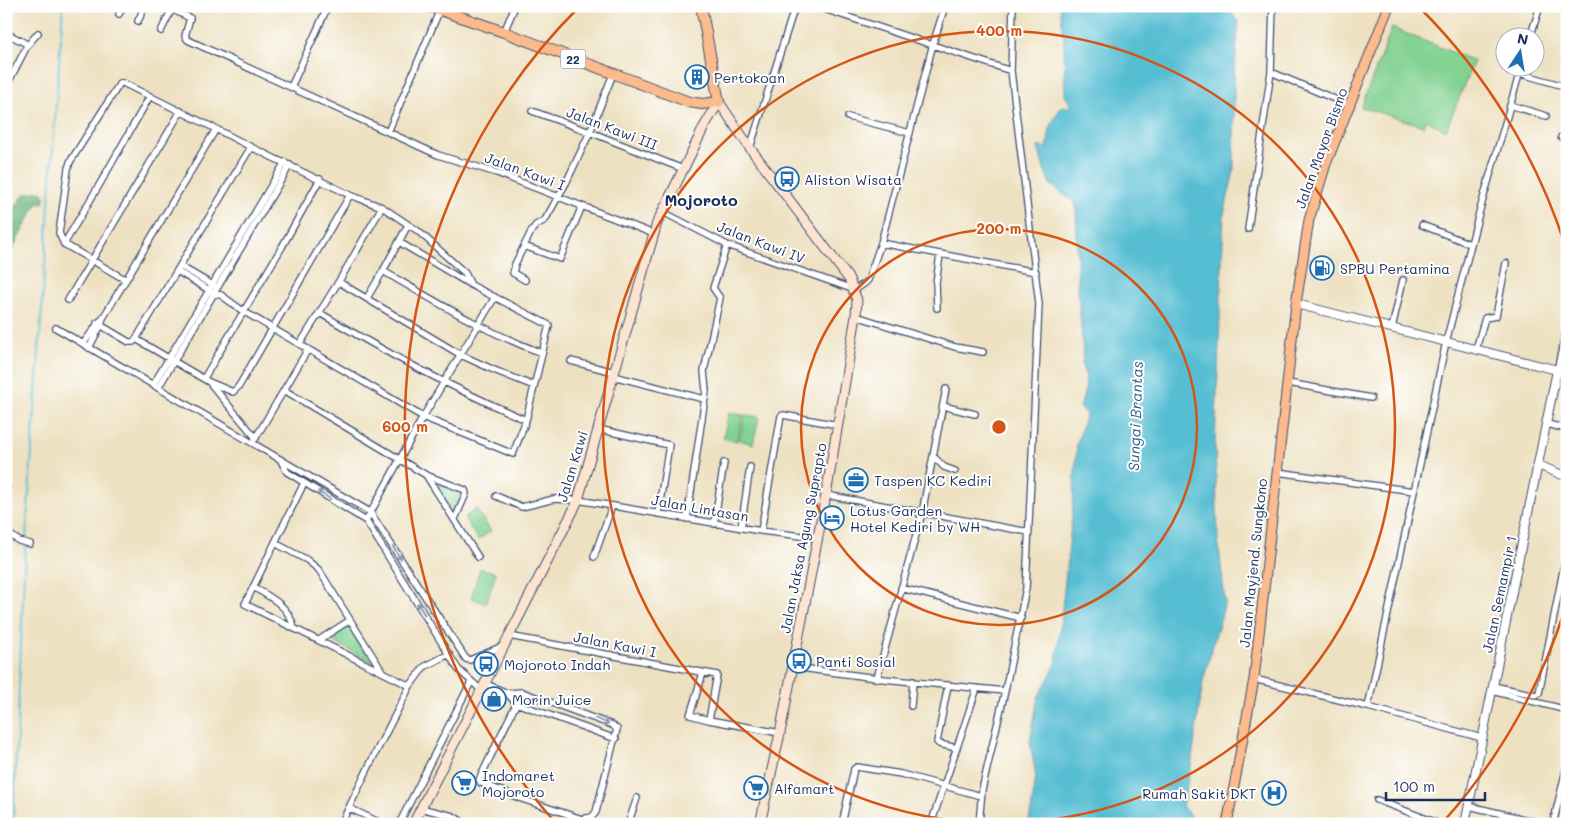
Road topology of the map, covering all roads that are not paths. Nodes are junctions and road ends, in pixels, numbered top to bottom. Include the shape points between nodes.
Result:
1 (123, 6) edge
2 (145, 6) edge
3 (165, 6) edge
4 (328, 6) edge
5 (429, 6) edge
6 (515, 6) edge
7 (701, 6) edge
8 (795, 6) edge
9 (816, 6) edge
10 (846, 6) edge
11 (945, 6) edge
12 (1013, 6) edge
13 (1274, 6) edge
14 (1389, 6) edge
15 (1540, 6) edge
16 (441, 8) edge
17 (172, 10) junction
18 (119, 14) dead end
19 (842, 14) junction
20 (138, 21) dead end
21 (1533, 28) edge
22 (161, 31) dead end
23 (504, 32) junction
24 (38, 33) dead end
25 (6, 34) edge
26 (933, 44) junction
27 (28, 46) junction
28 (1011, 71) junction
29 (1271, 72) junction
30 (612, 74) junction
31 (1518, 78) edge
32 (1542, 78) edge
33 (7, 86) edge
34 (291, 87) junction
35 (1567, 87) edge
36 (150, 96) junction
37 (720, 102) junction
38 (1510, 104) junction
39 (1350, 106) junction
40 (182, 111) junction
41 (532, 111) dead end
42 (1546, 116) dead end
43 (848, 117) dead end
44 (216, 129) junction
45 (388, 132) junction
46 (590, 132) junction
47 (910, 134) junction
48 (251, 147) junction
49 (750, 148) junction
50 (288, 164) junction
51 (683, 169) junction
52 (320, 180) junction
53 (350, 194) junction
54 (558, 196) junction
55 (582, 206) junction
56 (382, 207) junction
57 (662, 211) junction
58 (408, 225) junction
59 (1422, 225) dead end
60 (1248, 229) dead end
61 (654, 234) junction
62 (399, 242) junction
63 (881, 243) junction
64 (64, 244) junction
65 (1470, 244) junction
66 (726, 245) junction
67 (524, 246) junction
68 (940, 255) junction
69 (92, 261) junction
70 (1506, 263) dead end
71 (178, 269) junction
72 (383, 271) junction
73 (1036, 272) junction
74 (126, 280) junction
75 (526, 280) dead end
76 (1404, 280) dead end
77 (339, 282) junction
78 (471, 285) junction
79 (213, 289) junction
80 (855, 290) junction
81 (496, 297) junction
82 (367, 298) junction
83 (68, 300) dead end
84 (1296, 304) junction
85 (937, 308) dead end
86 (243, 310) junction
87 (320, 313) junction
88 (856, 316) junction
89 (99, 324) junction
90 (479, 326) junction
91 (56, 328) dead end
92 (272, 328) junction
93 (1392, 328) junction
94 (1566, 329) edge
95 (136, 340) junction
96 (1446, 342) junction
97 (82, 344) junction
98 (300, 344) junction
99 (89, 348) junction
100 (308, 349) junction
101 (1476, 349) junction
102 (983, 352) dead end
103 (542, 353) junction
104 (461, 355) junction
105 (172, 359) junction
106 (572, 361) dead end
107 (1557, 370) junction
108 (1567, 371) edge
109 (614, 374) junction
110 (204, 378) junction
111 (209, 382) junction
112 (444, 383) junction
113 (1288, 383) junction
114 (534, 386) junction
115 (156, 387) junction
116 (284, 390) junction
117 (946, 390) dead end
118 (1371, 398) dead end
119 (704, 399) junction
120 (943, 406) junction
121 (975, 414) dead end
122 (423, 417) junction
123 (526, 420) junction
124 (1546, 424) junction
125 (838, 425) junction
126 (598, 429) junction
127 (1567, 429) edge
128 (255, 441) junction
129 (933, 456) junction
130 (280, 459) junction
131 (399, 460) junction
132 (724, 463) dead end
133 (1538, 465) junction
134 (750, 467) dead end
135 (955, 471) dead end
136 (1277, 472) junction
137 (426, 475) junction
138 (1567, 477) edge
139 (304, 482) junction
140 (1414, 491) junction
141 (826, 495) junction
142 (496, 496) dead end
143 (578, 500) junction
144 (612, 506) junction
145 (370, 512) junction
146 (922, 513) junction
147 (658, 514) junction
148 (455, 519) junction
149 (687, 519) junction
150 (366, 521) junction
151 (714, 524) junction
152 (741, 528) junction
153 (6, 532) edge
154 (761, 532) junction
155 (1029, 532) junction
156 (818, 538) junction
157 (27, 543) dead end
158 (275, 543) junction
159 (1567, 550) edge
160 (478, 557) dead end
161 (594, 557) dead end
162 (253, 587) junction
163 (901, 588) junction
164 (1021, 618) junction
165 (350, 620) junction
166 (294, 628) junction
167 (444, 628) junction
168 (436, 633) junction
169 (508, 636) junction
170 (319, 640) junction
171 (503, 646) junction
172 (449, 654) junction
173 (793, 666) junction
174 (383, 672) junction
175 (703, 673) junction
176 (877, 678) junction
177 (1254, 679) junction
178 (913, 681) junction
179 (471, 682) junction
180 (948, 685) junction
181 (410, 686) junction
182 (482, 686) junction
183 (978, 688) junction
184 (1492, 688) junction
185 (1005, 691) junction
186 (522, 692) junction
187 (507, 693) junction
188 (516, 703) junction
189 (911, 706) dead end
190 (1368, 707) junction
191 (1567, 710) edge
192 (709, 720) junction
193 (780, 733) junction
194 (1482, 738) junction
195 (616, 739) junction
196 (957, 748) junction
197 (1567, 766) edge
198 (944, 785) junction
199 (1563, 793) edge
200 (981, 796) junction
201 (637, 798) dead end
202 (1377, 800) dead end
203 (1468, 806) junction
204 (349, 808) junction
205 (420, 808) junction
206 (760, 823) edge
207 (341, 824) edge
208 (384, 824) edge
209 (399, 824) edge
210 (413, 824) edge
211 (466, 824) edge
212 (628, 824) edge
213 (773, 824) edge
214 (842, 824) edge
215 (931, 824) edge
216 (979, 824) edge
217 (1227, 824) edge
218 (1440, 824) edge
219 (1465, 824) edge
220 (1545, 824) edge
221 (1553, 824) edge

1 - 18 street
2 - 20 street
3 - 17 street
4 - 34 street
5 - 16 highway, 22
6 - 23 street
7 - 37 highway
8 - 49 street
9 - 19 street
10 - 19 street
11 - 26 street
12 - 28 street
13 - 29 street
14 - 39 main road, Jalan Mayor Bismo
15 - 21 street
16 - 23 highway, 22
16 - 45 street
17 - 22 street
17 - 34 street, Jalan Kawi I via 190,18 185,36 188,40
19 - 26 street
23 - 30 highway, 22
24 - 27 street
25 - 27 street
26 - 28 street
26 - 47 street
27 - 33 street
28 - 73 street
29 - 39 street
29 - 60 street
30 - 37 highway, 22 via 689,102
30 - 46 street
31 - 38 street
32 - 35 street
34 - 45 street, Jalan Kawi I
36 - 40 street
36 - 64 street
36 - 64 street via 120,83 70,162 59,233
37 - 49 main road
37 - 51 main road, Jalan Kawi
38 - 42 street
38 - 65 street
39 - 84 main road, Jalan Mayor Bismo via 1326,164 1309,220
40 - 44 street
40 - 69 street
41 - 46 street, Jalan Kawi III
43 - 47 street
44 - 48 street
44 - 74 street
45 - 54 street, Jalan Kawi I via 438,155
46 - 51 street, Jalan Kawi III
46 - 54 street
47 - 63 street
48 - 50 street
48 - 71 street
49 - 80 main road
50 - 52 street
50 - 79 street
51 - 57 main road, Jalan Kawi
52 - 53 street
52 - 86 street
53 - 56 street
53 - 92 street
54 - 55 street, Jalan Kawi I
54 - 67 street via 545,220 536,225
55 - 61 street, Jalan Kawi I
55 - 67 street via 560,259
56 - 58 street
56 - 77 street
57 - 61 main road, Jalan Kawi
57 - 66 street, Jalan Kawi IV
58 - 62 street
58 - 78 street via 465,273
59 - 65 street
61 - 109 main road, Jalan Kawi
62 - 72 street
62 - 78 street
63 - 68 street
63 - 80 street via 868,280
64 - 69 street
65 - 96 street
66 - 80 street, Jalan Kawi IV
66 - 119 street via 713,288 720,298 704,371
67 - 75 street via 512,271
68 - 73 street
68 - 85 street
69 - 74 street
69 - 83 street
70 - 101 street via 1496,316 1485,318
71 - 79 street
71 - 95 street
72 - 82 street
72 - 90 street
73 - 155 street via 1039,304
74 - 89 street
76 - 93 street
77 - 82 street
77 - 87 street
78 - 81 street
79 - 86 street
79 - 105 street
80 - 88 main road, Jalan Jaksa Agung Suprapto via 858,300
81 - 90 street
81 - 103 street via 548,324
82 - 104 street
84 - 93 street
84 - 113 main road, Jalan Mayjend. Sungkono
86 - 92 street
86 - 110 street
87 - 98 street
87 - 112 street
88 - 102 street via 955,347
88 - 125 main road, Jalan Jaksa Agung Suprapto
89 - 95 street via 130,342
89 - 97 street
89 - 99 street
90 - 103 street
90 - 104 street
91 - 97 street
92 - 98 street
92 - 111 street via 235,391 230,392
93 - 96 street
94 - 107 street
95 - 105 street
96 - 101 street
96 - 140 street
97 - 99 street
98 - 100 street
99 - 115 street
100 - 116 street
100 - 122 street
101 - 107 street
103 - 114 street
104 - 112 street
104 - 114 street
105 - 110 street
105 - 115 street
106 - 109 street
107 - 108 street
107 - 124 street, Jalan Semampir 1
109 - 119 street
109 - 126 main road, Jalan Kawi
110 - 111 street
111 - 128 street
112 - 122 street
112 - 123 street
113 - 118 street
113 - 136 main road, Jalan Mayjend. Sungkono
114 - 123 street
115 - 128 street
116 - 128 street
116 - 131 street
117 - 120 street
119 - 149 street
120 - 121 street
120 - 129 street
122 - 123 street via 513,454
122 - 131 street
124 - 127 street
124 - 133 street, Jalan Semampir 1
125 - 141 main road, Jalan Jaksa Agung Suprapto
125 - 154 street via 781,416
126 - 143 main road, Jalan Kawi
126 - 147 street via 668,445
128 - 130 street
129 - 135 street via 944,467
129 - 146 street
130 - 139 street via 287,472
130 - 145 street
131 - 137 street
131 - 145 street
132 - 151 street
133 - 138 street
133 - 184 street, Jalan Semampir 1
134 - 152 street
136 - 140 street
136 - 177 main road, Jalan Mayjend. Sungkono
137 - 148 street
137 - 148 street via 465,490
150 -> 139 street
139 - 158 street
140 - 190 street
141 - 146 street
141 - 156 main road, Jalan Jaksa Agung Suprapto
142 - 143 street, Jalan Lintasan via 522,507 554,499
143 - 144 street, Jalan Lintasan
143 - 169 main road, Jalan Kawi
144 - 147 street, Jalan Lintasan
144 - 161 street
145 - 150 street
145 -> 167 street
146 - 155 street
146 - 163 street
147 - 149 street, Jalan Lintasan
148 - 160 street
149 - 151 street, Jalan Lintasan
168 -> 150 street
151 - 152 street, Jalan Lintasan
152 - 154 street, Jalan Lintasan
153 - 157 street
154 - 156 street, Jalan Lintasan
155 - 164 street
156 - 173 main road, Jalan Jaksa Agung Suprapto
158 - 162 street
158 - 165 street via 319,570
159 - 184 street via 1539,693 1536,696
162 - 166 street via 277,601 292,619
162 - 166 street via 245,604
163 - 164 street
163 - 176 street
164 - 185 street
165 - 170 street
165 - 174 street
166 - 170 street
167 - 168 street
167 - 171 street via 468,660
168 - 172 street
169 - 171 main road, Jalan Kawi
169 - 175 street, Jalan Kawi I
170 - 174 street
171 - 182 main road, Jalan Kawi
172 - 179 street
172 - 181 street via 424,667
173 - 176 street
173 - 193 main road, Jalan Jaksa Agung Suprapto
174 - 181 street
175 - 192 street, Jalan Kawi I via 718,676
175 - 192 street via 690,715
176 - 178 street
177 - 190 street
177 - 217 main road, Jalan Mayjend. Sungkono
178 - 180 street
178 - 189 street
179 - 182 street
179 - 209 street
180 - 183 street
180 - 196 street via 937,742
181 - 204 street
182 - 187 street
182 - 205 main road, Jalan Kawi
183 - 185 street
183 - 196 street
184 - 191 street
184 - 194 street, Jalan Semampir 1
185 - 200 street
186 - 187 street
186 - 188 street
186 -> 195 street via 612,725 617,729
187 - 188 street
188 - 195 street
188 - 195 street via 479,780 515,796 582,819 592,817
190 - 194 street
192 - 193 street
193 - 206 main road, Jalan Jaksa Agung Suprapto
194 - 203 street, Jalan Semampir 1
196 - 198 street
197 - 199 street
198 - 200 street
198 - 214 street via 857,767
198 - 215 street
199 - 221 street
200 - 216 street
201 - 212 street
202 - 218 street
203 - 219 street, Jalan Semampir 1
203 - 220 street
204 - 207 street
204 - 208 street
205 - 210 main road, Jalan Kawi
205 - 211 street via 453,816
206 - 213 street

